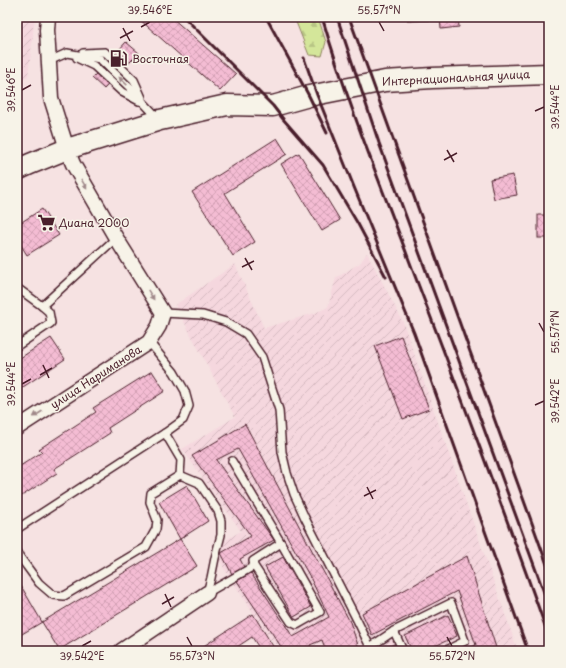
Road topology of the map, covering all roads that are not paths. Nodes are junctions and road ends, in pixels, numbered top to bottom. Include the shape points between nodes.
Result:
1 (48, 17) edge
2 (68, 54) junction
3 (49, 61) junction
4 (549, 74) edge
5 (144, 103) junction
6 (160, 120) junction
7 (67, 149) junction
8 (17, 170) edge
9 (116, 238) junction
10 (17, 289) edge
11 (42, 306) junction
12 (163, 314) junction
13 (149, 342) junction
14 (17, 346) edge
15 (17, 428) edge
16 (165, 433) junction
17 (232, 460) dead end
18 (180, 475) junction
19 (17, 529) edge
20 (281, 543) junction
21 (17, 553) edge
22 (254, 566) junction
23 (207, 594) junction
24 (394, 631) junction
25 (371, 649) edge
26 (121, 651) edge
27 (403, 651) edge
28 (445, 651) edge

1 - 3 street
2 - 3 lane
5 -> 2 lane via 122,92 94,66
2 - 5 lane via 105,52 134,80
3 - 7 street via 51,98
4 - 6 street, Интернациональная улица via 385,81 273,106 227,105
5 - 6 lane
6 - 7 street, Интернациональная улица
7 - 8 street, Интернациональная улица
7 -> 9 street
9 - 11 lane
9 -> 12 street
10 - 11 lane
11 - 14 lane via 49,312 51,323
12 - 13 street, улица Нариманова
12 - 25 lane via 203,315 226,322 246,334 262,357 279,410 282,452 294,494
13 -> 15 street, улица Нариманова
13 - 16 lane via 186,391 189,406 183,420
16 - 18 lane via 181,460
16 - 19 lane
17 - 20 lane
18 - 21 lane via 151,493 150,502 157,520 156,529 146,547 64,596 52,595 39,583
18 - 23 lane via 199,483 218,511 221,521
20 - 22 lane via 253,561
20 - 22 lane via 320,612 297,625 291,622
22 - 23 lane
23 - 26 street
24 - 25 lane
24 - 27 lane
24 - 28 lane via 451,603 465,641

